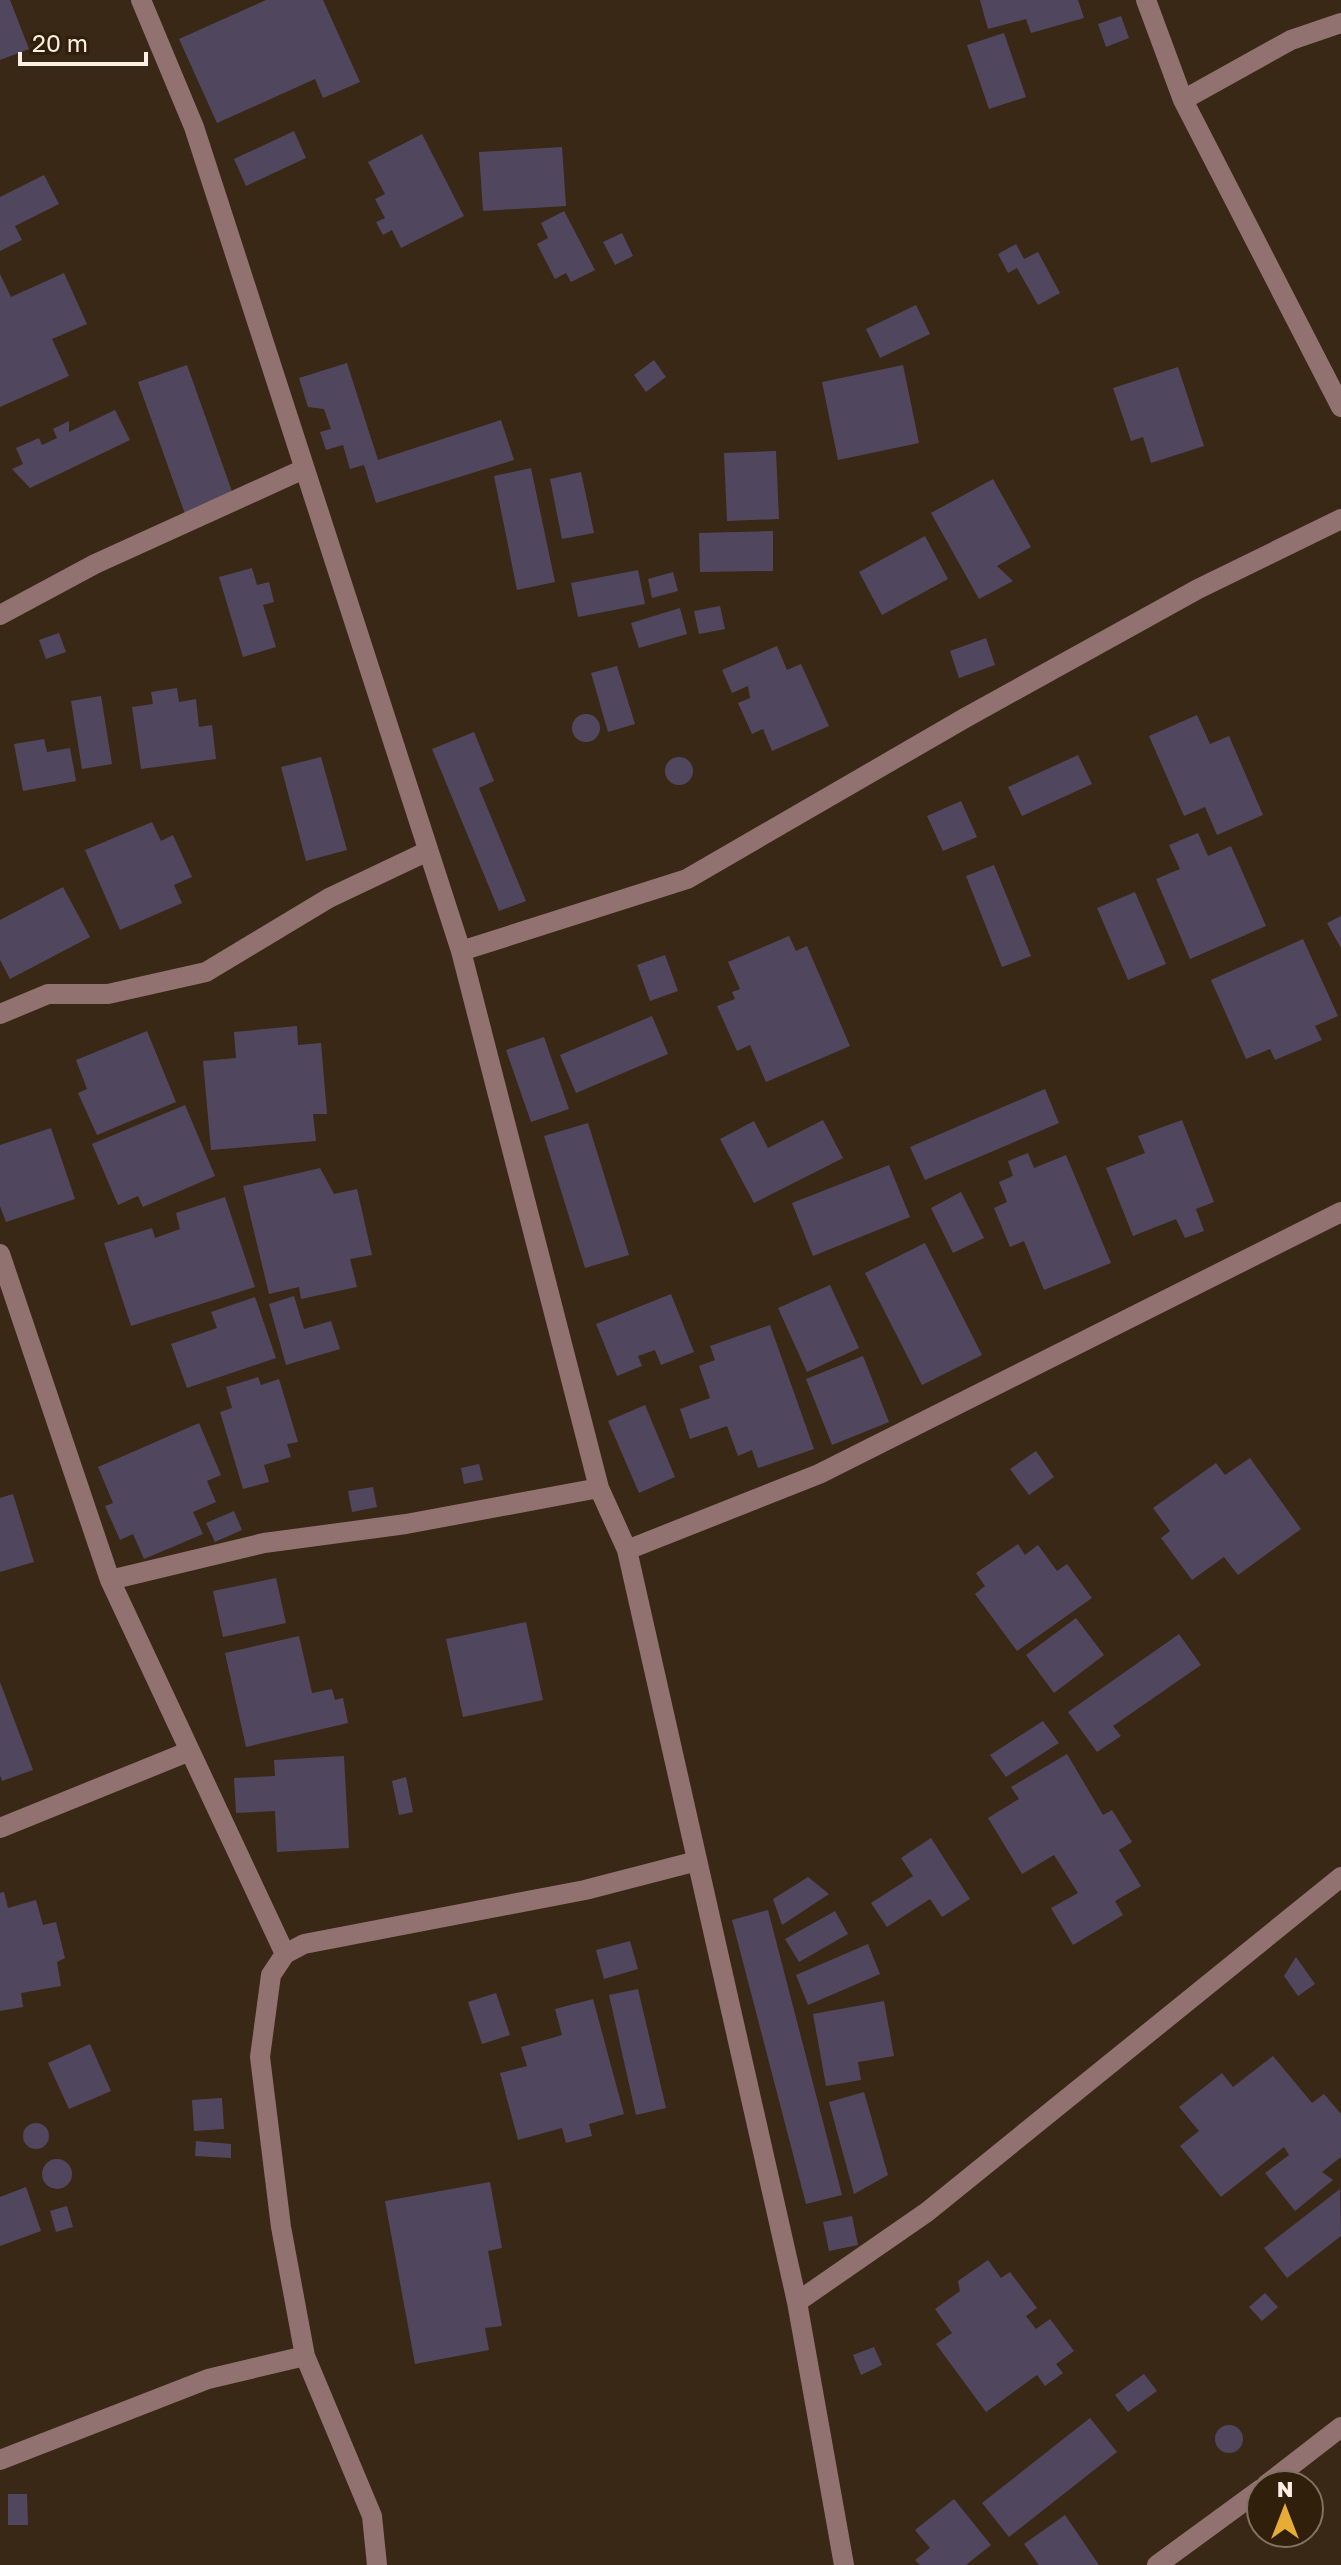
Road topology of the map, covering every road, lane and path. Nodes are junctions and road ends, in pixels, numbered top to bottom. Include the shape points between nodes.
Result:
1 (141, 0) edge
2 (1146, 0) edge
3 (1341, 23) edge
4 (1183, 100) junction
5 (1341, 407) edge
6 (304, 469) junction
7 (1341, 519) edge
8 (0, 615) edge
9 (428, 851) junction
10 (461, 951) junction
11 (0, 1014) edge
12 (1341, 1212) edge
13 (0, 1254) edge
14 (9, 1310) edge
15 (599, 1488) junction
16 (627, 1550) junction
17 (110, 1580) junction
18 (190, 1751) junction
19 (0, 1828) edge
20 (697, 1861) junction
21 (1341, 1877) edge
22 (285, 1954) junction
23 (797, 2302) junction
24 (305, 2356) junction
25 (1341, 2427) edge
26 (0, 2460) edge
27 (1286, 2469) edge
28 (1245, 2500) edge
29 (377, 2565) edge
30 (844, 2565) edge
31 (1157, 2565) edge

1 - 6 street via 194,127
2 - 4 street
3 - 4 street via 1291,40
4 - 5 street
6 - 8 street via 95,564
6 - 9 street
7 - 10 street via 1157,612 687,879
9 - 10 street
9 - 11 street via 329,898 206,972 108,994 48,994
10 - 15 street
12 - 16 street via 819,1474
13 - 14 street
14 - 17 street
15 - 16 street
15 - 17 street via 406,1524 264,1543
16 - 20 street
17 - 18 street
18 - 19 street
18 - 22 street
20 - 22 street via 585,1890 304,1944
20 - 23 street
21 - 23 street via 927,2212
22 - 24 street via 266,1992 260,2057 281,2227
23 - 30 street
24 - 26 street via 208,2379
24 - 29 street via 372,2516
25 - 27 street
28 - 31 street

